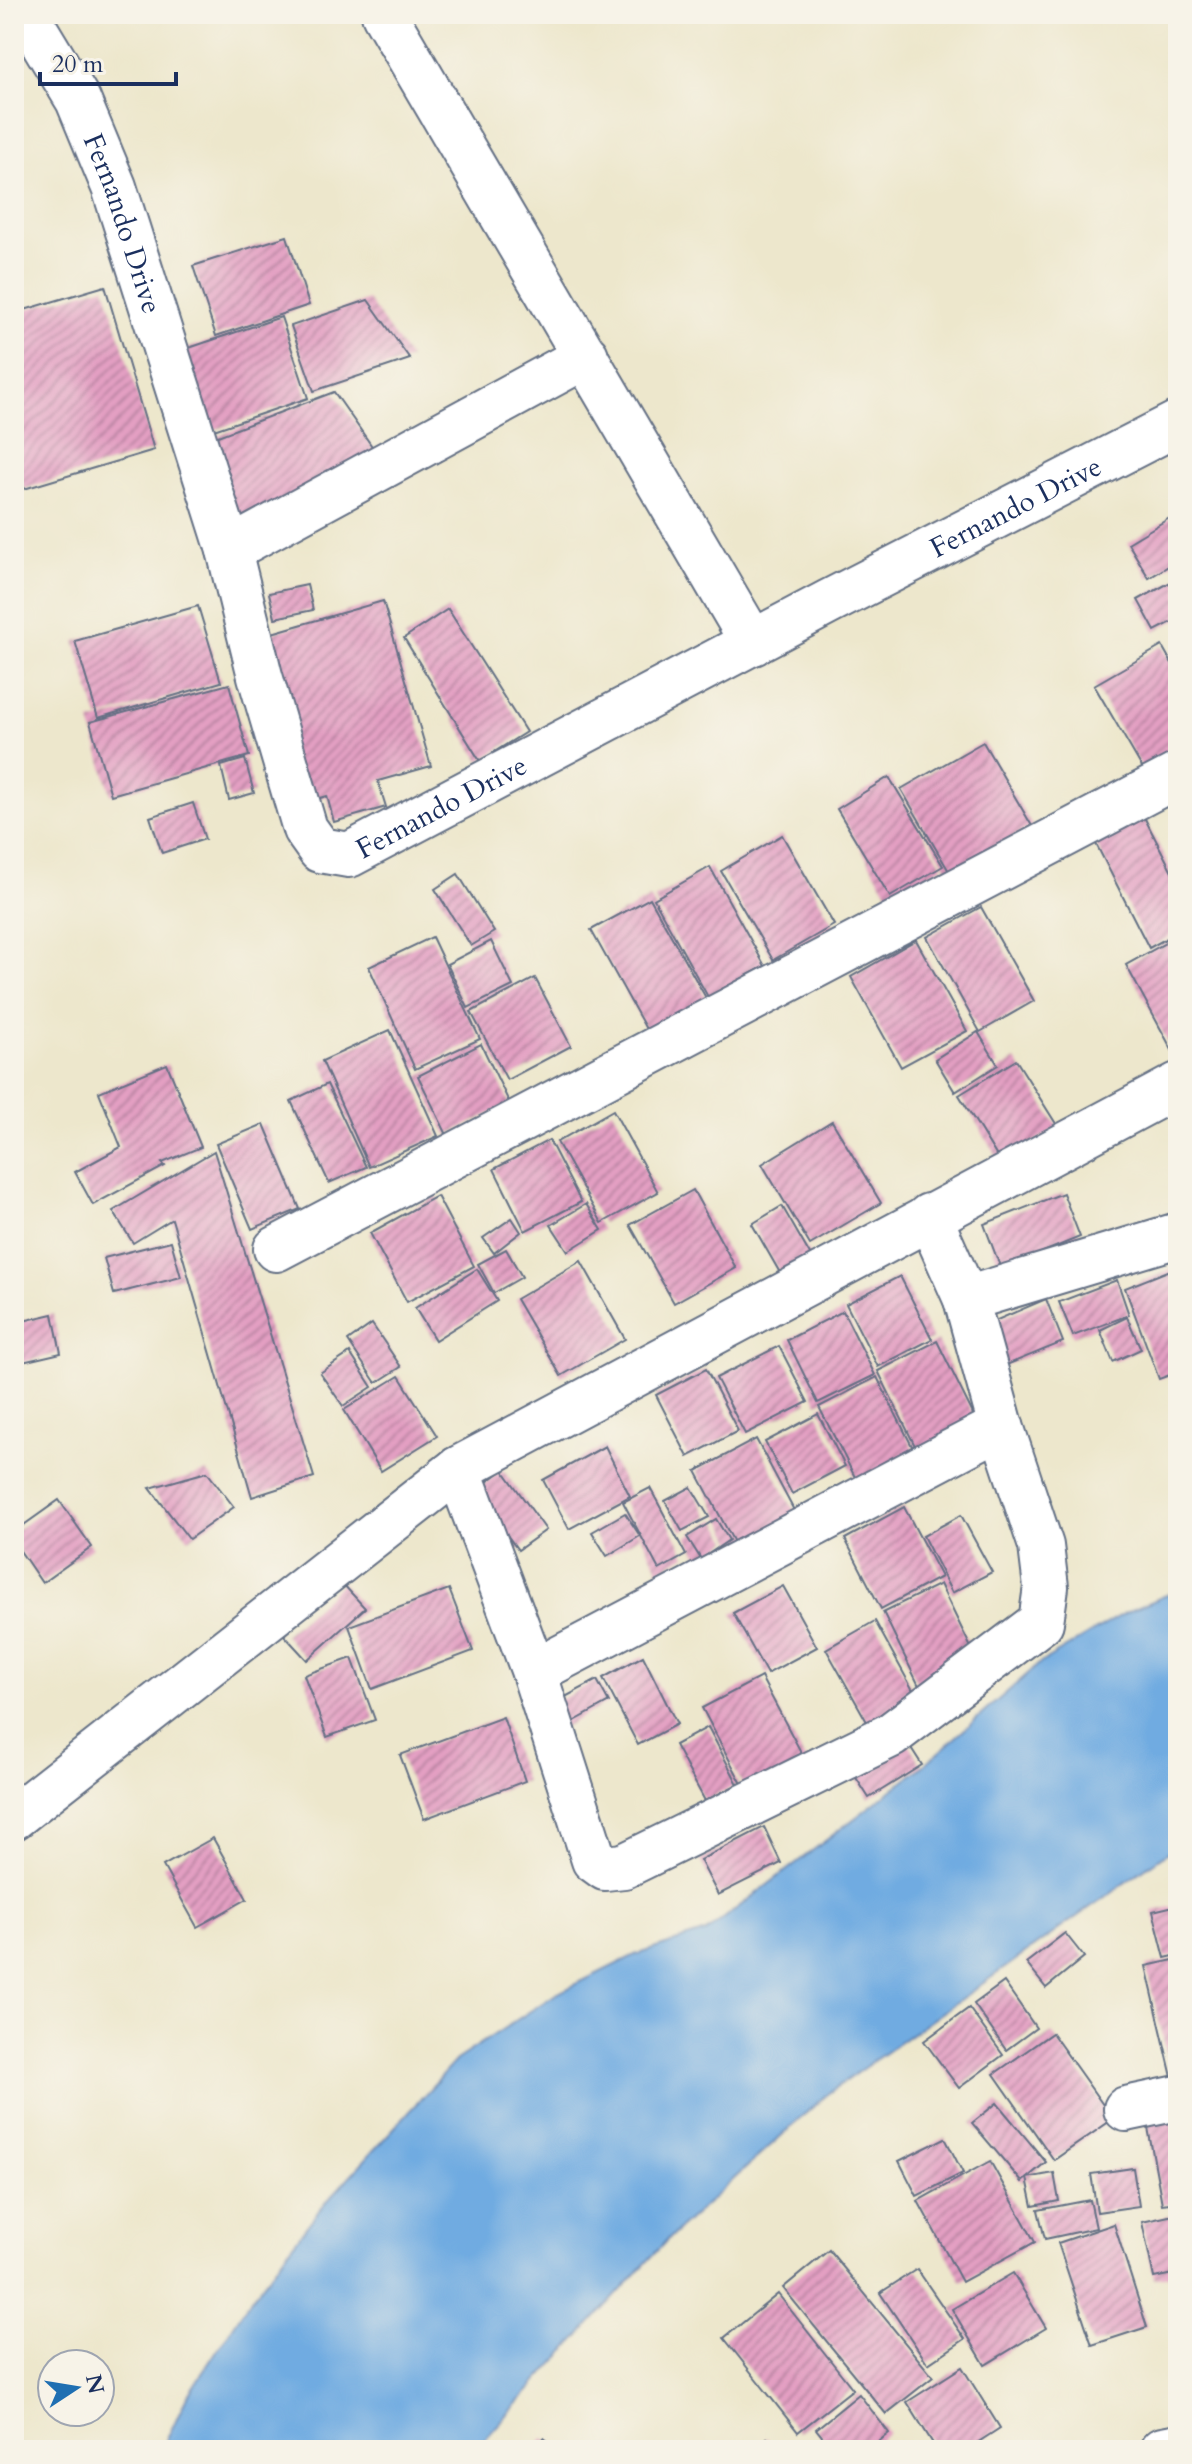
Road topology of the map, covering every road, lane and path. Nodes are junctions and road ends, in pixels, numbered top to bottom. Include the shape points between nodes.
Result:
1 (26, 14) edge
2 (384, 14) edge
3 (586, 356) junction
4 (1178, 423) edge
5 (229, 550) junction
6 (753, 643) junction
7 (1178, 775) edge
8 (1178, 1085) edge
9 (929, 1216) junction
10 (1178, 1235) edge
11 (276, 1249) dead end
12 (966, 1299) junction
13 (1001, 1426) junction
14 (458, 1469) junction
15 (534, 1672) junction
16 (14, 1817) edge
17 (1178, 2098) edge
18 (1126, 2109) dead end
19 (1178, 2447) edge
20 (1162, 2450) edge

1 - 5 street, Fernando Drive via 78,100 114,187
2 - 3 street
3 - 5 street
3 - 6 street
4 - 6 street, Fernando Drive
5 - 6 street, Fernando Drive via 305,829 320,850 349,855
7 - 11 street
8 - 9 street
9 - 12 street
9 - 14 street
10 - 12 street
12 - 13 street
13 - 15 street
13 - 15 street via 1041,1546 1046,1587 1041,1622 891,1735 624,1866 605,1868 594,1860
14 - 15 street
14 - 16 street
17 - 18 street
19 - 20 street

